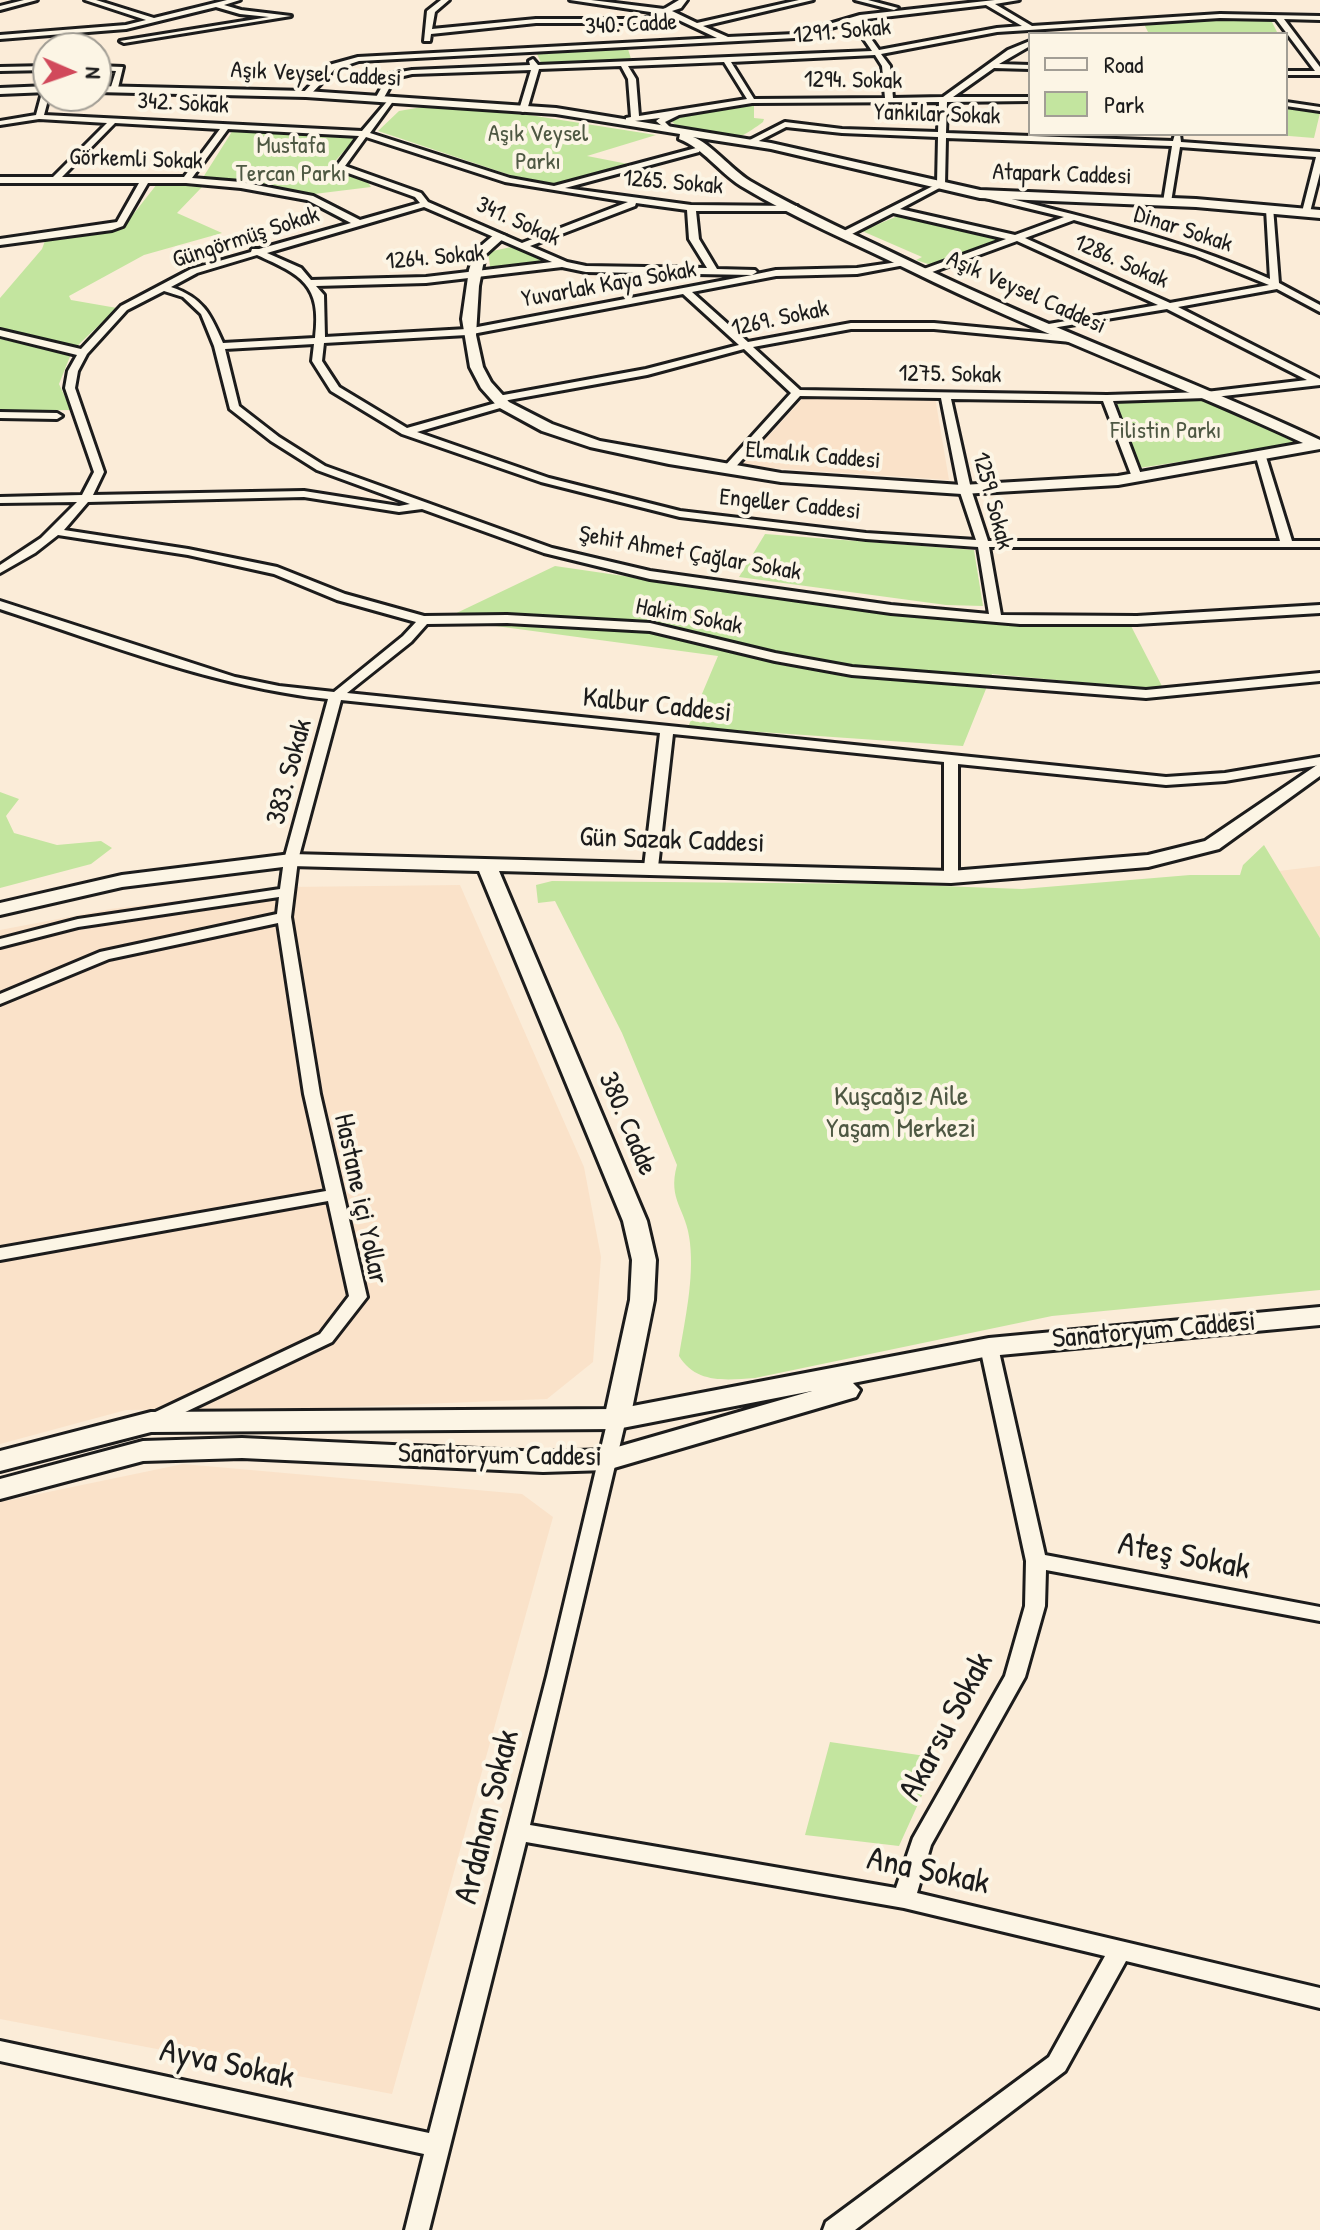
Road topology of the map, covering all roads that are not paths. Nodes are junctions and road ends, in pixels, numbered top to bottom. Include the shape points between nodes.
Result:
1 (33, 0) edge
2 (89, 0) edge
3 (236, 0) edge
4 (445, 0) edge
5 (574, 0) edge
6 (683, 0) edge
7 (809, 0) edge
8 (859, 0) edge
9 (950, 0) edge
10 (1015, 0) edge
11 (987, 3) junction
12 (215, 5) junction
13 (959, 6) junction
14 (0, 8) edge
15 (904, 11) junction
16 (667, 12) junction
17 (1278, 17) junction
18 (1320, 18) edge
19 (154, 20) junction
20 (854, 20) junction
21 (1125, 21) junction
22 (696, 25) junction
23 (1031, 28) junction
24 (428, 32) junction
25 (1137, 32) edge
26 (0, 37) edge
27 (727, 40) junction
28 (124, 41) dead end
29 (1028, 44) edge
30 (531, 51) junction
31 (878, 53) junction
32 (427, 55) junction
33 (726, 59) junction
34 (624, 65) junction
35 (994, 66) junction
36 (1028, 67) edge
37 (32, 68) edge
38 (0, 69) edge
39 (112, 69) edge
40 (535, 70) junction
41 (1288, 73) edge
42 (1320, 73) edge
43 (32, 90) edge
44 (114, 90) joint
45 (0, 91) edge
46 (306, 94) junction
47 (1028, 99) edge
48 (385, 100) junction
49 (752, 101) junction
50 (943, 101) junction
51 (889, 102) junction
52 (1288, 104) edge
53 (1320, 109) edge
54 (529, 110) junction
55 (41, 112) edge
56 (677, 113) junction
57 (39, 117) junction
58 (632, 119) junction
59 (114, 120) junction
60 (0, 123) edge
61 (226, 126) junction
62 (667, 128) junction
63 (365, 134) junction
64 (945, 136) junction
65 (1177, 139) edge
66 (729, 142) junction
67 (748, 143) junction
68 (701, 144) junction
69 (805, 154) junction
70 (1320, 155) edge
71 (721, 165) junction
72 (57, 178) junction
73 (0, 180) edge
74 (186, 180) junction
75 (144, 182) junction
76 (941, 185) junction
77 (554, 189) junction
78 (980, 194) junction
79 (634, 202) junction
80 (1167, 202) junction
81 (425, 204) junction
82 (691, 208) junction
83 (794, 208) junction
84 (1270, 209) junction
85 (895, 211) junction
86 (1306, 212) junction
87 (1320, 214) edge
88 (1073, 217) junction
89 (359, 223) junction
90 (847, 233) junction
91 (500, 236) junction
92 (1020, 239) junction
93 (0, 242) edge
94 (521, 246) junction
95 (255, 251) junction
96 (564, 264) junction
97 (905, 264) junction
98 (713, 270) junction
99 (924, 272) junction
100 (776, 273) junction
101 (474, 276) junction
102 (309, 283) junction
103 (163, 287) junction
104 (1275, 287) junction
105 (687, 292) junction
106 (1169, 306) junction
107 (1318, 306) edge
108 (1043, 328) junction
109 (467, 332) junction
110 (0, 333) edge
111 (1071, 339) junction
112 (320, 340) junction
113 (749, 345) junction
114 (219, 346) junction
115 (83, 353) junction
116 (1319, 382) edge
117 (797, 393) junction
118 (945, 395) junction
119 (1206, 395) junction
120 (1107, 398) junction
121 (503, 401) junction
122 (0, 415) edge
123 (57, 416) dead end
124 (406, 432) junction
125 (1318, 445) edge
126 (1261, 457) junction
127 (727, 470) junction
128 (1137, 477) junction
129 (965, 489) junction
130 (89, 497) junction
131 (0, 500) edge
132 (421, 507) junction
133 (57, 532) junction
134 (983, 544) junction
135 (1287, 544) junction
136 (1320, 544) edge
137 (0, 570) edge
138 (0, 605) edge
139 (1320, 609) edge
140 (996, 618) junction
141 (424, 620) junction
142 (1320, 677) edge
143 (335, 697) junction
144 (667, 732) junction
145 (951, 760) junction
146 (1320, 761) edge
147 (1320, 768) edge
148 (291, 860) junction
149 (486, 864) junction
150 (651, 867) junction
151 (951, 877) junction
152 (287, 892) junction
153 (0, 909) edge
154 (284, 917) junction
155 (0, 943) edge
156 (0, 999) edge
157 (333, 1195) junction
158 (0, 1254) edge
159 (1320, 1316) edge
160 (989, 1347) junction
161 (617, 1419) junction
162 (151, 1422) junction
163 (607, 1460) junction
164 (0, 1461) edge
165 (0, 1489) edge
166 (1036, 1561) junction
167 (1320, 1614) edge
168 (517, 1832) junction
169 (904, 1899) junction
170 (1120, 1950) junction
171 (1320, 1998) edge
172 (0, 2051) edge
173 (439, 2146) junction
174 (417, 2230) edge
175 (835, 2230) edge

1 - 14 street
2 - 19 street
3 - 12 street
4 - 24 street via 431,11
5 - 16 street
6 - 16 street
7 - 22 street
8 - 15 street
9 - 13 street
10 - 11 street, 340. Cadde
11 - 13 street, 340. Cadde
11 - 23 street
12 - 19 street
12 - 28 street via 287,16
13 - 15 street, 340. Cadde
15 - 20 street, 340. Cadde
16 - 22 street
16 - 24 street via 645,21 536,21
17 - 18 street, 1291. Sokak
17 - 21 street, 1291. Sokak via 1265,12
17 - 42 street
19 - 26 street
20 - 27 street, 340. Cadde via 795,36
20 - 31 street
21 - 23 street, 1291. Sokak
21 - 25 street
22 - 27 street
23 - 31 street, 1291. Sokak
24 - 32 street
27 - 30 street, 340. Cadde
29 - 35 street
30 - 32 street, 340. Cadde
30 - 40 street
31 - 33 street, 1291. Sokak
31 - 51 street via 886,66
32 - 46 street, 340. Cadde via 343,62
33 - 34 street, 1291. Sokak
33 - 49 street
34 - 40 street, 1291. Sokak
34 - 58 street via 632,79
35 - 36 street
35 - 50 street
37 - 38 street
39 - 44 street via 120,69
40 - 48 street, 1291. Sokak via 392,76
40 - 54 street
41 - 42 street
43 - 45 street
44 - 46 street, Aşık Veysel Caddesi
46 - 48 street, Aşık Veysel Caddesi
47 - 50 street, 1294. Sokak
48 - 54 street, Aşık Veysel Caddesi
48 - 63 street, 341. Sokak
49 - 51 street, 1294. Sokak
49 - 56 street, 1294. Sokak
50 - 51 street, 1294. Sokak
50 - 64 street
52 - 53 street
54 - 58 street, Aşık Veysel Caddesi
54 - 68 street, Aşık Veysel Caddesi via 654,129
55 - 57 street
56 - 58 street, 1294. Sokak
56 - 62 street via 660,121
57 - 59 street, 342. Sokak
57 - 60 street, 342. Sokak
58 - 62 street, Aşık Veysel Caddesi
59 - 61 street, 342. Sokak
59 - 72 street
61 - 63 street, 342. Sokak
61 - 74 street
62 - 68 street, Aşık Veysel Caddesi
63 - 77 street, 1265. Sokak via 508,180
63 - 81 street, 341. Sokak via 340,167 418,195
64 - 65 street, Yankılar Sokak
64 - 67 street, Yankılar Sokak via 785,124
64 - 76 street
65 - 70 street, Yankılar Sokak
65 - 80 street
66 - 67 street, Atapark Caddesi
66 - 68 street, Aşık Veysel Caddesi
66 - 69 street, Atapark Caddesi
66 - 71 street
67 - 69 street, Atapark Caddesi
68 - 71 street, Aşık Veysel Caddesi
68 - 77 street
69 - 76 street, Atapark Caddesi
70 - 86 street
71 - 83 street, Aşık Veysel Caddesi
72 - 73 street, Görkemli Sokak
72 - 75 street, Görkemli Sokak
74 - 75 street, Görkemli Sokak
74 - 89 street, Görkemli Sokak via 310,198
75 - 93 street via 120,224
76 - 78 street, Atapark Caddesi
76 - 85 street
77 - 79 street, 1265. Sokak
78 - 80 street, Atapark Caddesi
78 - 88 street, Dinar Sokak
79 - 82 street, 1265. Sokak
79 - 94 street
80 - 84 street, Atapark Caddesi
81 - 89 street, Güngörmüş Sokak
81 - 91 street, 341. Sokak
82 - 83 street, 1265. Sokak
82 - 98 street via 694,239
83 - 90 street, Aşık Veysel Caddesi
84 - 86 street, Atapark Caddesi
84 - 104 street
85 - 90 street
85 - 92 street, 1286. Sokak
86 - 87 street, Atapark Caddesi
88 - 92 street
88 - 104 street, Dinar Sokak via 1228,264
89 - 95 street, Güngörmüş Sokak
90 - 97 street, Aşık Veysel Caddesi
91 - 94 street, 341. Sokak
91 - 101 street, Elmalık Caddesi via 479,254
92 - 99 street
92 - 106 street, 1286. Sokak
94 - 96 street, 341. Sokak
95 - 102 street via 298,270
95 - 103 street, Güngörmüş Sokak
96 - 98 street, 341. Sokak via 586,269
96 - 101 street, 1264. Sokak
97 - 99 street, Aşık Veysel Caddesi
97 - 100 street, Yuvarlak Kaya Sokak
98 - 100 street, 341. Sokak
99 - 108 street, Aşık Veysel Caddesi
100 - 105 street, Yuvarlak Kaya Sokak
101 - 102 street, 1264. Sokak
101 - 109 street, Elmalık Caddesi
102 - 112 street, Engeller Caddesi via 319,295
103 - 114 street, Şehit Ahmet Çağlar Sokak via 186,295 205,313
103 - 115 street, Güngörmüş Sokak via 124,308
104 - 106 street
104 - 107 street, Dinar Sokak
105 - 109 street, Yuvarlak Kaya Sokak
105 - 113 street
106 - 108 street
106 - 116 street, 1286. Sokak
108 - 111 street, Aşık Veysel Caddesi
109 - 112 street, Yuvarlak Kaya Sokak
109 - 121 street, Elmalık Caddesi via 484,383
110 - 115 street
111 - 113 street, 1269. Sokak via 897,324 815,330
111 - 119 street, Aşık Veysel Caddesi
112 - 114 street, Yuvarlak Kaya Sokak
112 - 124 street, Engeller Caddesi via 317,361 335,389
113 - 117 street
113 - 121 street, 1269. Sokak
114 - 132 street, Şehit Ahmet Çağlar Sokak via 234,407 244,415 321,468
115 - 130 street, Güngörmüş Sokak via 70,388 99,472
116 - 119 street, 1275. Sokak
117 - 118 street, 1275. Sokak
117 - 127 street
118 - 120 street, 1275. Sokak
118 - 129 street, 1259. Sokak
119 - 120 street, 1275. Sokak
119 - 125 street, Aşık Veysel Caddesi
120 - 128 street
121 - 124 street, 1269. Sokak
121 - 127 street, Elmalık Caddesi via 520,416 618,451
122 - 123 street
124 - 134 street, Engeller Caddesi via 531,475 680,514
125 - 126 street, Elmalık Caddesi
126 - 128 street, Elmalık Caddesi
126 - 135 street
127 - 129 street, Elmalık Caddesi
128 - 129 street, Elmalık Caddesi
129 - 134 street, 1259. Sokak
130 - 131 street
130 - 132 street via 304,494 399,509
130 - 133 street
132 - 140 street, Şehit Ahmet Çağlar Sokak via 548,551 650,575 891,609
133 - 137 street
133 - 141 street, Hakim Sokak via 277,571 341,597
134 - 135 street, Engeller Caddesi
134 - 140 street, 1259. Sokak
135 - 136 street, Engeller Caddesi
138 - 143 street, Kalbur Caddesi via 232,680
139 - 140 street, Şehit Ahmet Çağlar Sokak via 1137,620
141 - 142 street, Hakim Sokak via 650,627 852,671 1146,694
141 - 143 street
143 - 144 street, Kalbur Caddesi
143 - 148 street, 383. Sokak
144 - 145 street, Kalbur Caddesi
144 - 150 street
145 - 146 street, Kalbur Caddesi via 1166,781
145 - 151 street
147 - 151 street, Gün Sazak Caddesi via 1212,845 1148,861
148 - 149 street, Gün Sazak Caddesi
148 - 152 street, Hastane içi Yollar
148 - 153 street, Gün Sazak Caddesi via 122,881
149 - 150 street, Gün Sazak Caddesi
149 - 161 street, 380. Cadde via 635,1221 644,1260 642,1300
150 - 151 street, Gün Sazak Caddesi
152 - 154 street, Hastane içi Yollar
152 - 155 street via 78,923
154 - 156 street via 105,955
154 - 157 street, Hastane içi Yollar
157 - 158 street
157 - 162 street, Hastane içi Yollar via 358,1297 326,1338
159 - 160 main road, Sanatoryum Caddesi
160 - 161 main road, Sanatoryum Caddesi
160 - 163 main road, Sanatoryum Caddesi
160 - 166 street, Akarsu Sokak
161 - 162 main road, Sanatoryum Caddesi
161 - 163 street, Ardahan Sokak
162 - 164 main road, Sanatoryum Caddesi
163 - 165 main road, Sanatoryum Caddesi via 543,1462 242,1448 143,1451
163 - 168 street, Ardahan Sokak
166 - 167 street, Ateş Sokak
166 - 169 street, Akarsu Sokak via 1035,1606 1015,1677 921,1844
168 - 169 street, Ana Sokak
168 - 173 street, Ardahan Sokak
169 - 170 street, Ana Sokak
170 - 171 street, Ana Sokak
170 - 175 street via 1057,2064
172 - 173 street, Ayva Sokak
173 - 174 street, Ardahan Sokak

